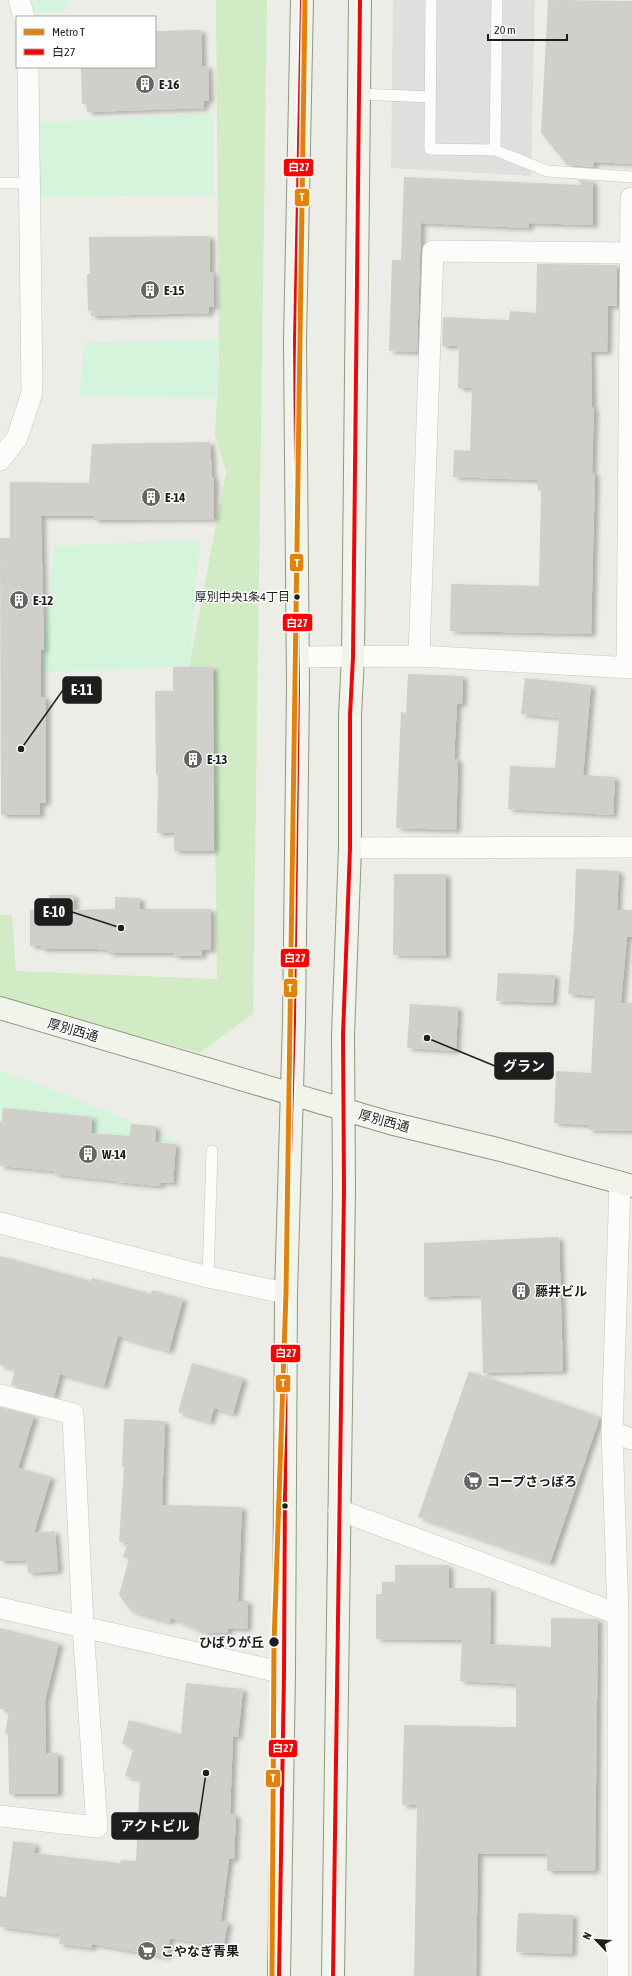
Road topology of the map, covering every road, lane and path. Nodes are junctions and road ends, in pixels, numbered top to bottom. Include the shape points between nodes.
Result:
1 (19, 0) edge
2 (302, 0) edge
3 (360, 0) edge
4 (431, 0) edge
5 (497, 0) edge
6 (24, 16) edge
7 (28, 68) edge
8 (359, 94) junction
9 (430, 97) junction
10 (495, 150) junction
11 (632, 177) edge
12 (0, 183) edge
13 (29, 183) junction
14 (631, 198) edge
15 (630, 253) junction
16 (0, 460) edge
17 (419, 656) junction
18 (298, 657) junction
19 (353, 657) junction
20 (630, 668) edge
21 (632, 847) edge
22 (350, 848) junction
23 (0, 1008) edge
24 (291, 1096) junction
25 (343, 1110) junction
26 (212, 1151) dead end
27 (626, 1184) edge
28 (0, 1223) edge
29 (208, 1277) junction
30 (286, 1293) junction
31 (0, 1395) edge
32 (612, 1432) junction
33 (632, 1439) edge
34 (340, 1510) junction
35 (0, 1608) edge
36 (618, 1614) junction
37 (83, 1626) junction
38 (284, 1673) junction
39 (0, 1816) edge
40 (279, 1976) edge
41 (333, 1976) edge
42 (618, 1976) edge

1 - 6 street
2 - 18 street via 295,341
3 - 8 street
4 - 9 lane
5 - 10 lane
7 - 13 street
8 - 9 lane
8 - 19 street
9 - 10 lane via 430,149
10 - 11 lane via 546,171
12 - 13 lane
13 - 16 street via 32,393 17,438
14 - 15 street
15 - 17 street via 433,251
15 - 20 street
17 - 19 street
17 - 20 street
18 - 19 street
18 - 24 street
19 - 22 street
21 - 22 street
22 - 25 street via 343,1027
23 - 24 street, 厚別西通
24 - 25 street, 厚別西通
24 - 30 street
25 - 27 street, 厚別西通
25 - 34 street
26 - 29 lane
27 - 32 street
28 - 29 street
29 - 30 street
30 - 38 street
31 - 37 street via 73,1414
32 - 33 street
32 - 36 street
34 - 36 street
34 - 41 street
35 - 37 street
36 - 42 street
37 - 38 street
37 - 39 street via 97,1827
38 - 40 street

